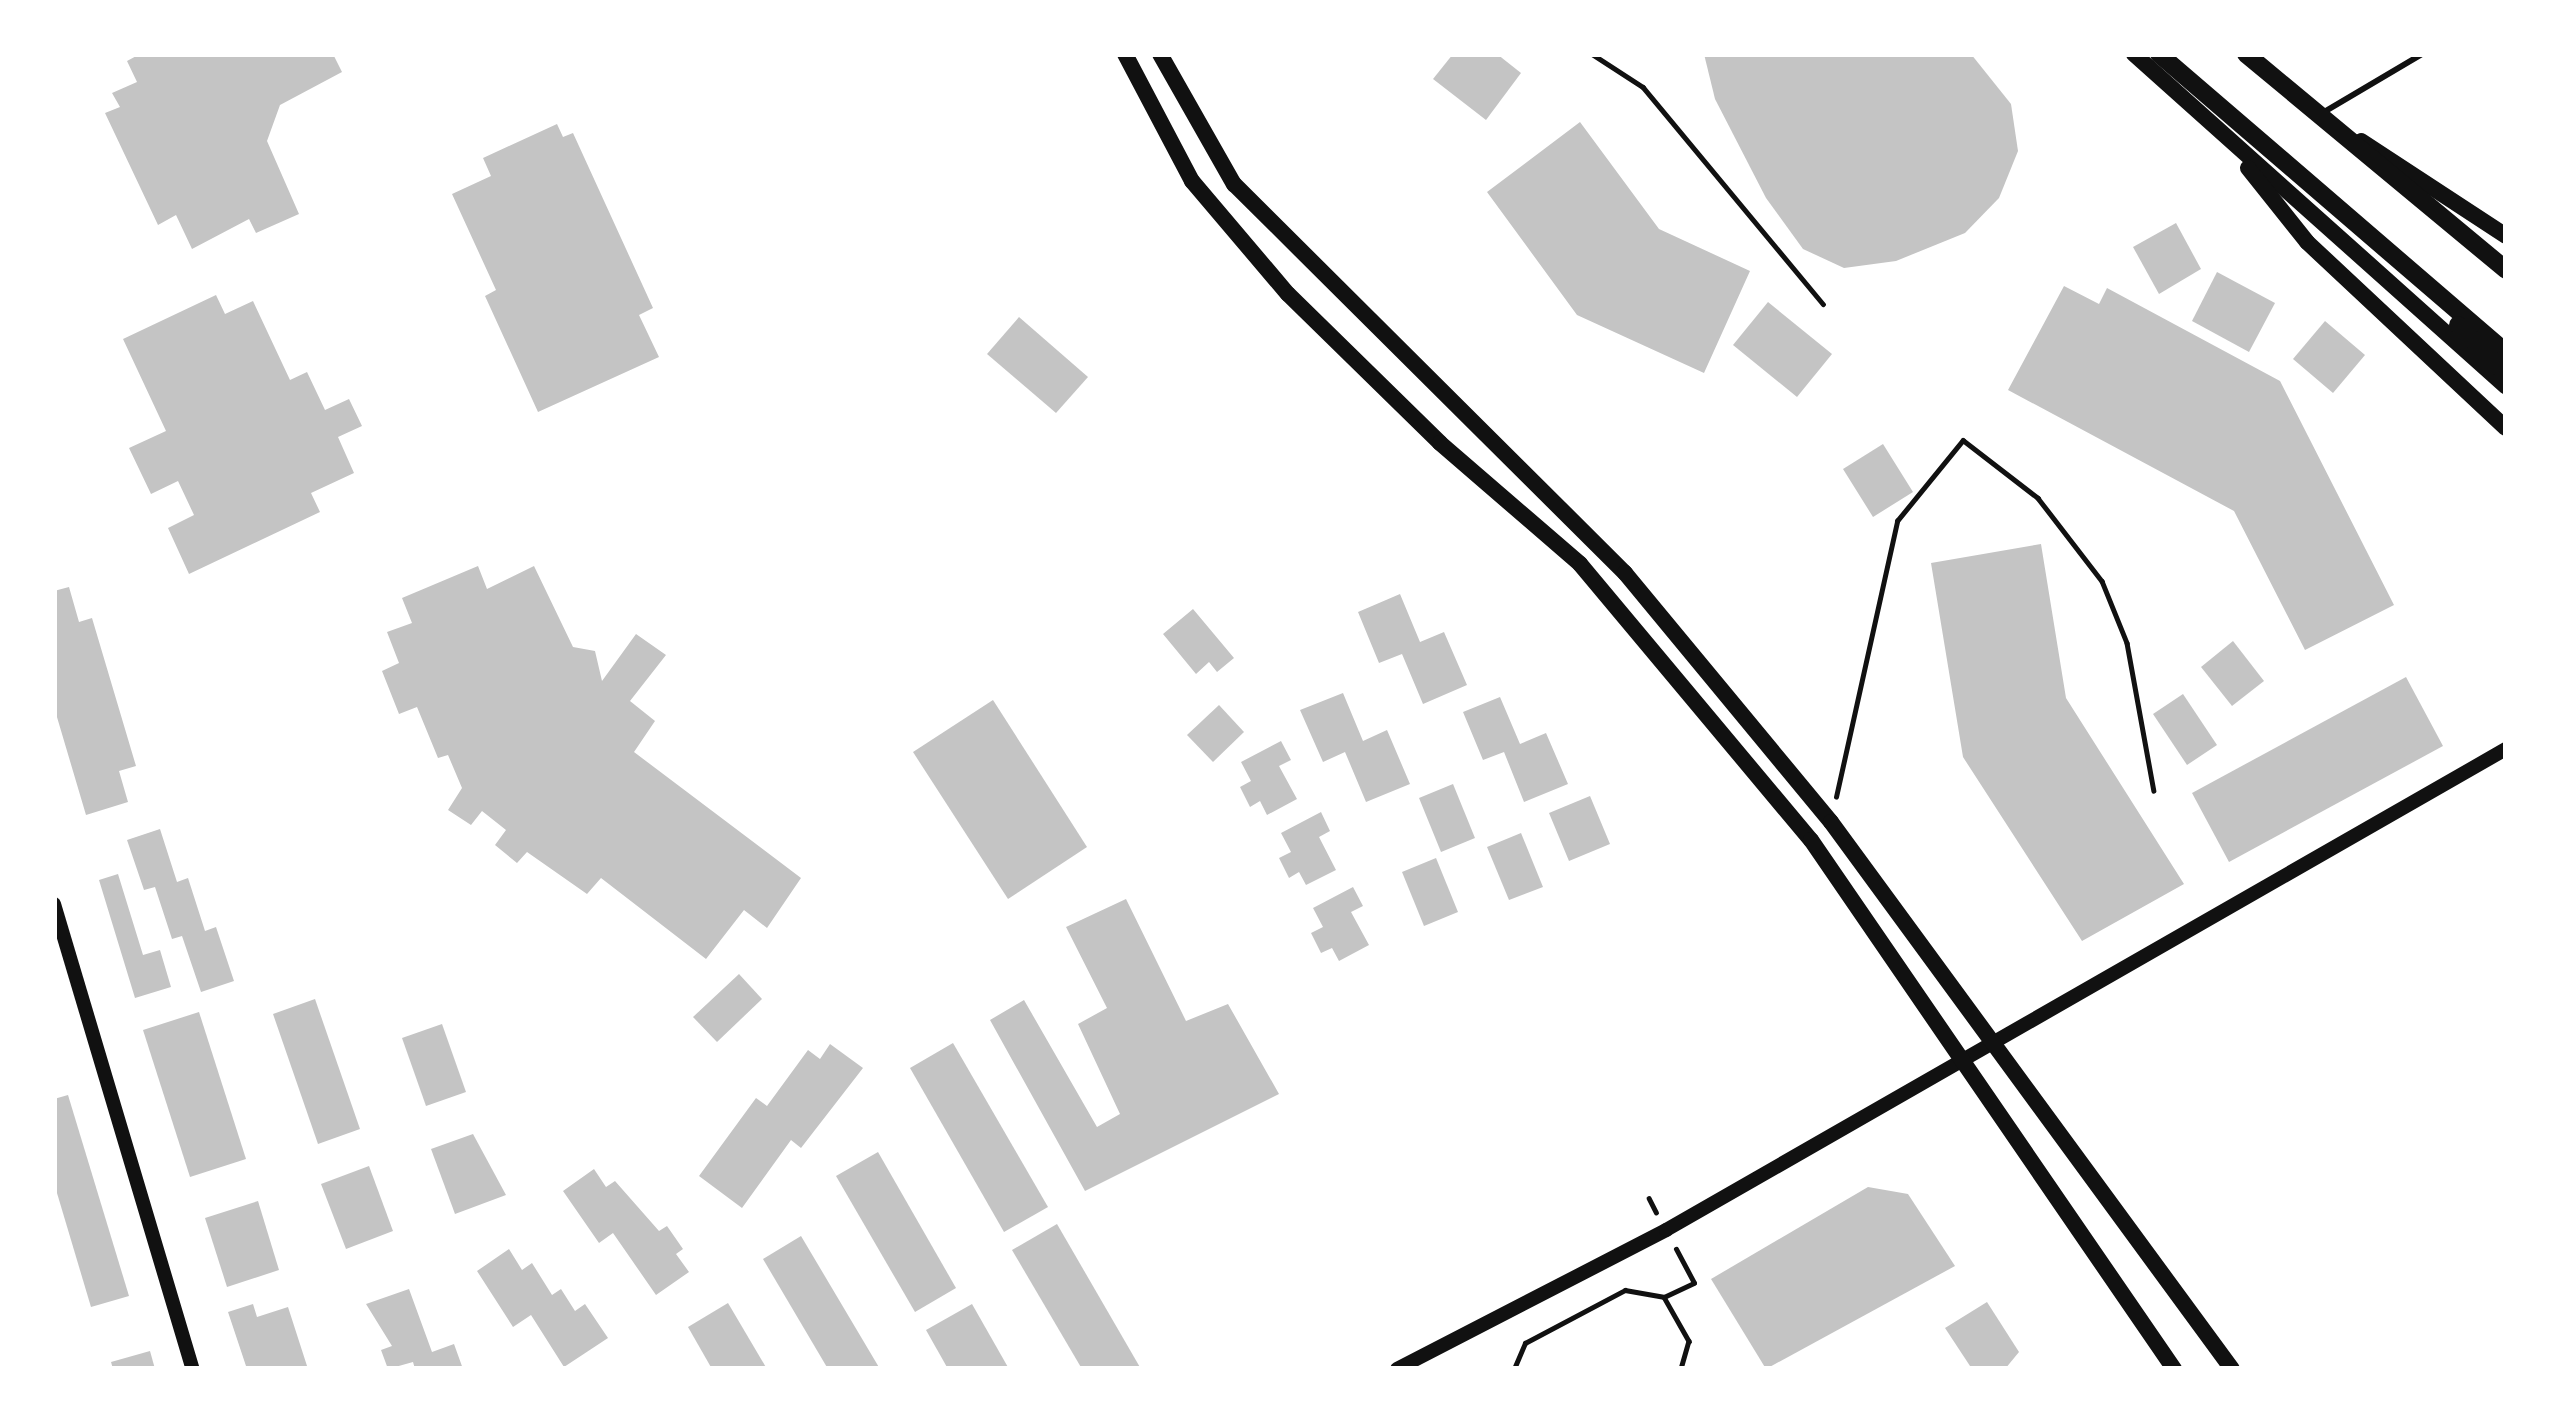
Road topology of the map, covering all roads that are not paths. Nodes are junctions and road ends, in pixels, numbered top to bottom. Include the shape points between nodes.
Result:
1 (1125, 54) edge
2 (1160, 54) edge
3 (2134, 54) edge
4 (2159, 54) edge
5 (2250, 54) edge
6 (2422, 54) edge
7 (2321, 114) junction
8 (2218, 129) junction
9 (2506, 236) edge
10 (2379, 244) junction
11 (2506, 272) edge
12 (2506, 352) edge
13 (2506, 374) edge
14 (2506, 387) edge
15 (2506, 428) edge
16 (2506, 749) edge
17 (54, 904) edge
18 (1995, 1041) junction
19 (1960, 1062) junction
20 (193, 1369) edge
21 (1396, 1369) edge
22 (2174, 1369) edge
23 (2232, 1369) edge

1 - 19 main road via 1192,181 1288,294 1440,443 1580,564 1811,840
2 - 18 main road via 1234,184 1625,573 1831,822
3 - 8 main road
4 - 10 highway
5 - 7 main road
5 - 11 highway
6 - 7 lane
7 - 9 main road
7 - 11 main road
8 - 14 main road
8 - 15 main road via 2307,242
10 - 12 highway
10 - 13 highway
16 - 18 street
17 - 20 street
18 - 19 street
18 - 23 main road
19 - 21 street via 1666,1230
19 - 22 main road

